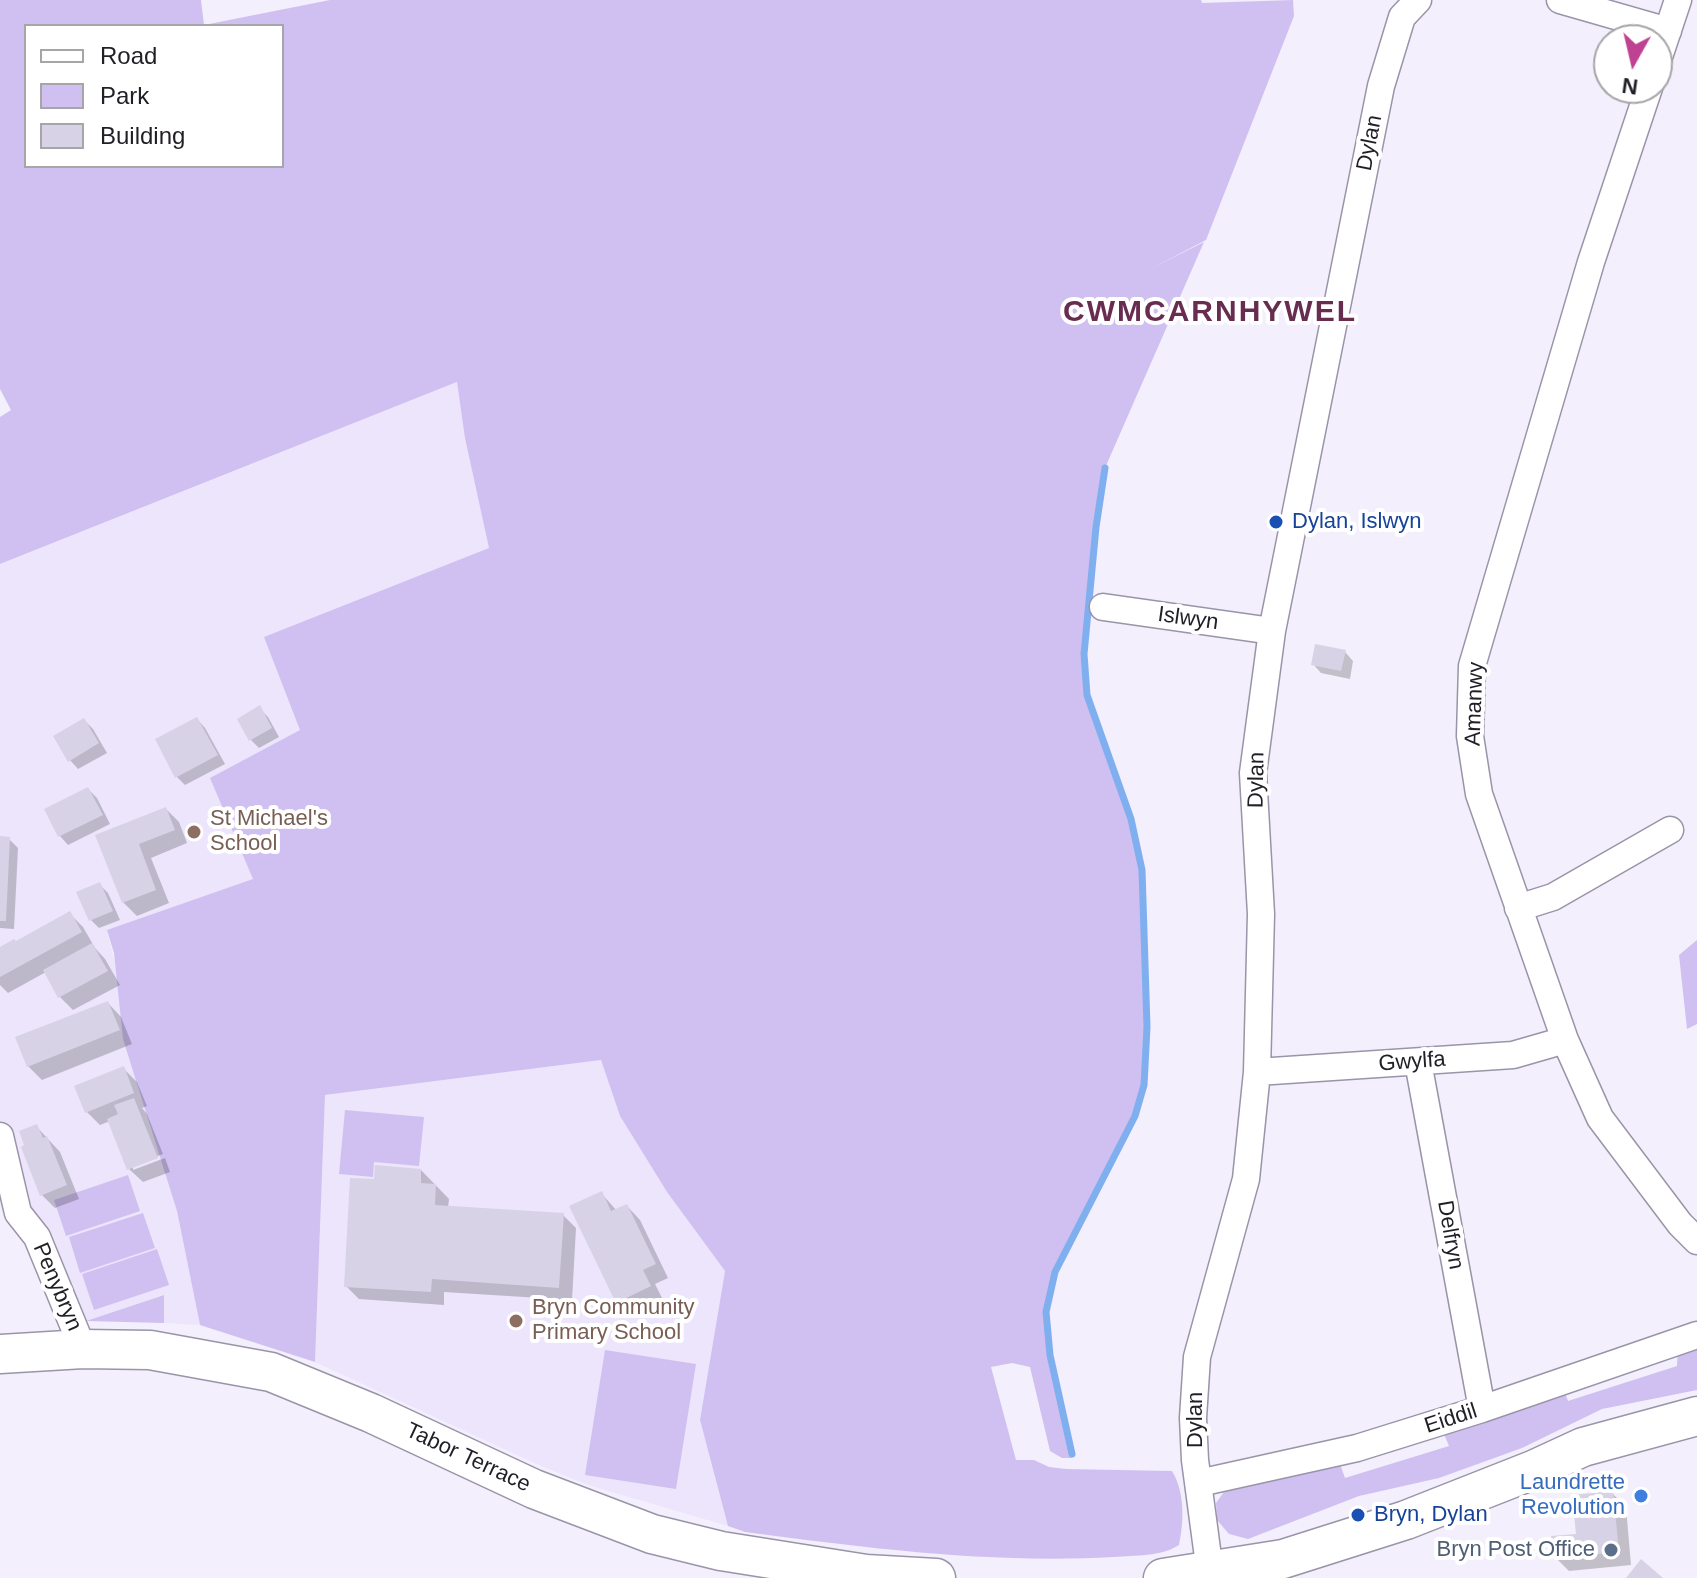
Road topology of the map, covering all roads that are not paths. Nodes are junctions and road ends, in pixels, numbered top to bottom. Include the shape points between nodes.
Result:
1 (1418, 0) edge
2 (1560, 0) edge
3 (1678, 0) edge
4 (1644, 24) edge
5 (1670, 24) edge
6 (1644, 104) edge
7 (1103, 607) dead end
8 (1272, 631) junction
9 (1670, 830) dead end
10 (1518, 908) junction
11 (1565, 1040) junction
12 (1418, 1062) junction
13 (1257, 1072) junction
14 (0, 1136) edge
15 (1697, 1241) edge
16 (1697, 1335) edge
17 (83, 1349) junction
18 (0, 1354) edge
19 (1482, 1409) junction
20 (1697, 1416) edge
21 (1199, 1483) junction
22 (1210, 1572) junction
23 (936, 1578) edge
24 (1163, 1578) edge

1 - 8 street, Dylan via 1402,17 1381,86
2 - 4 street
3 - 5 street
6 - 10 street, Amanwy via 1591,262 1472,666 1470,736 1479,794
7 - 8 street, Islwyn
8 - 13 street, Dylan via 1253,773 1261,914
9 - 10 street via 1553,897
10 - 11 street, Amanwy
11 - 12 street, Gwylfa via 1513,1055
11 - 15 street, Amanwy via 1600,1118
12 - 13 street, Gwylfa
12 - 19 street, Delfryn
13 - 21 street, Dylan via 1246,1179 1197,1357 1193,1418
14 - 17 street, Penybryn via 18,1213 37,1237
16 - 19 street, Eiddil
17 - 18 main road, Tabor Terrace
17 - 23 main road, Tabor Terrace via 150,1350 271,1372 534,1489 652,1534 852,1572
19 - 21 street, Eiddil via 1357,1448
20 - 22 main road via 1583,1447 1406,1520 1283,1559
21 - 22 street, Dylan
22 - 24 main road

